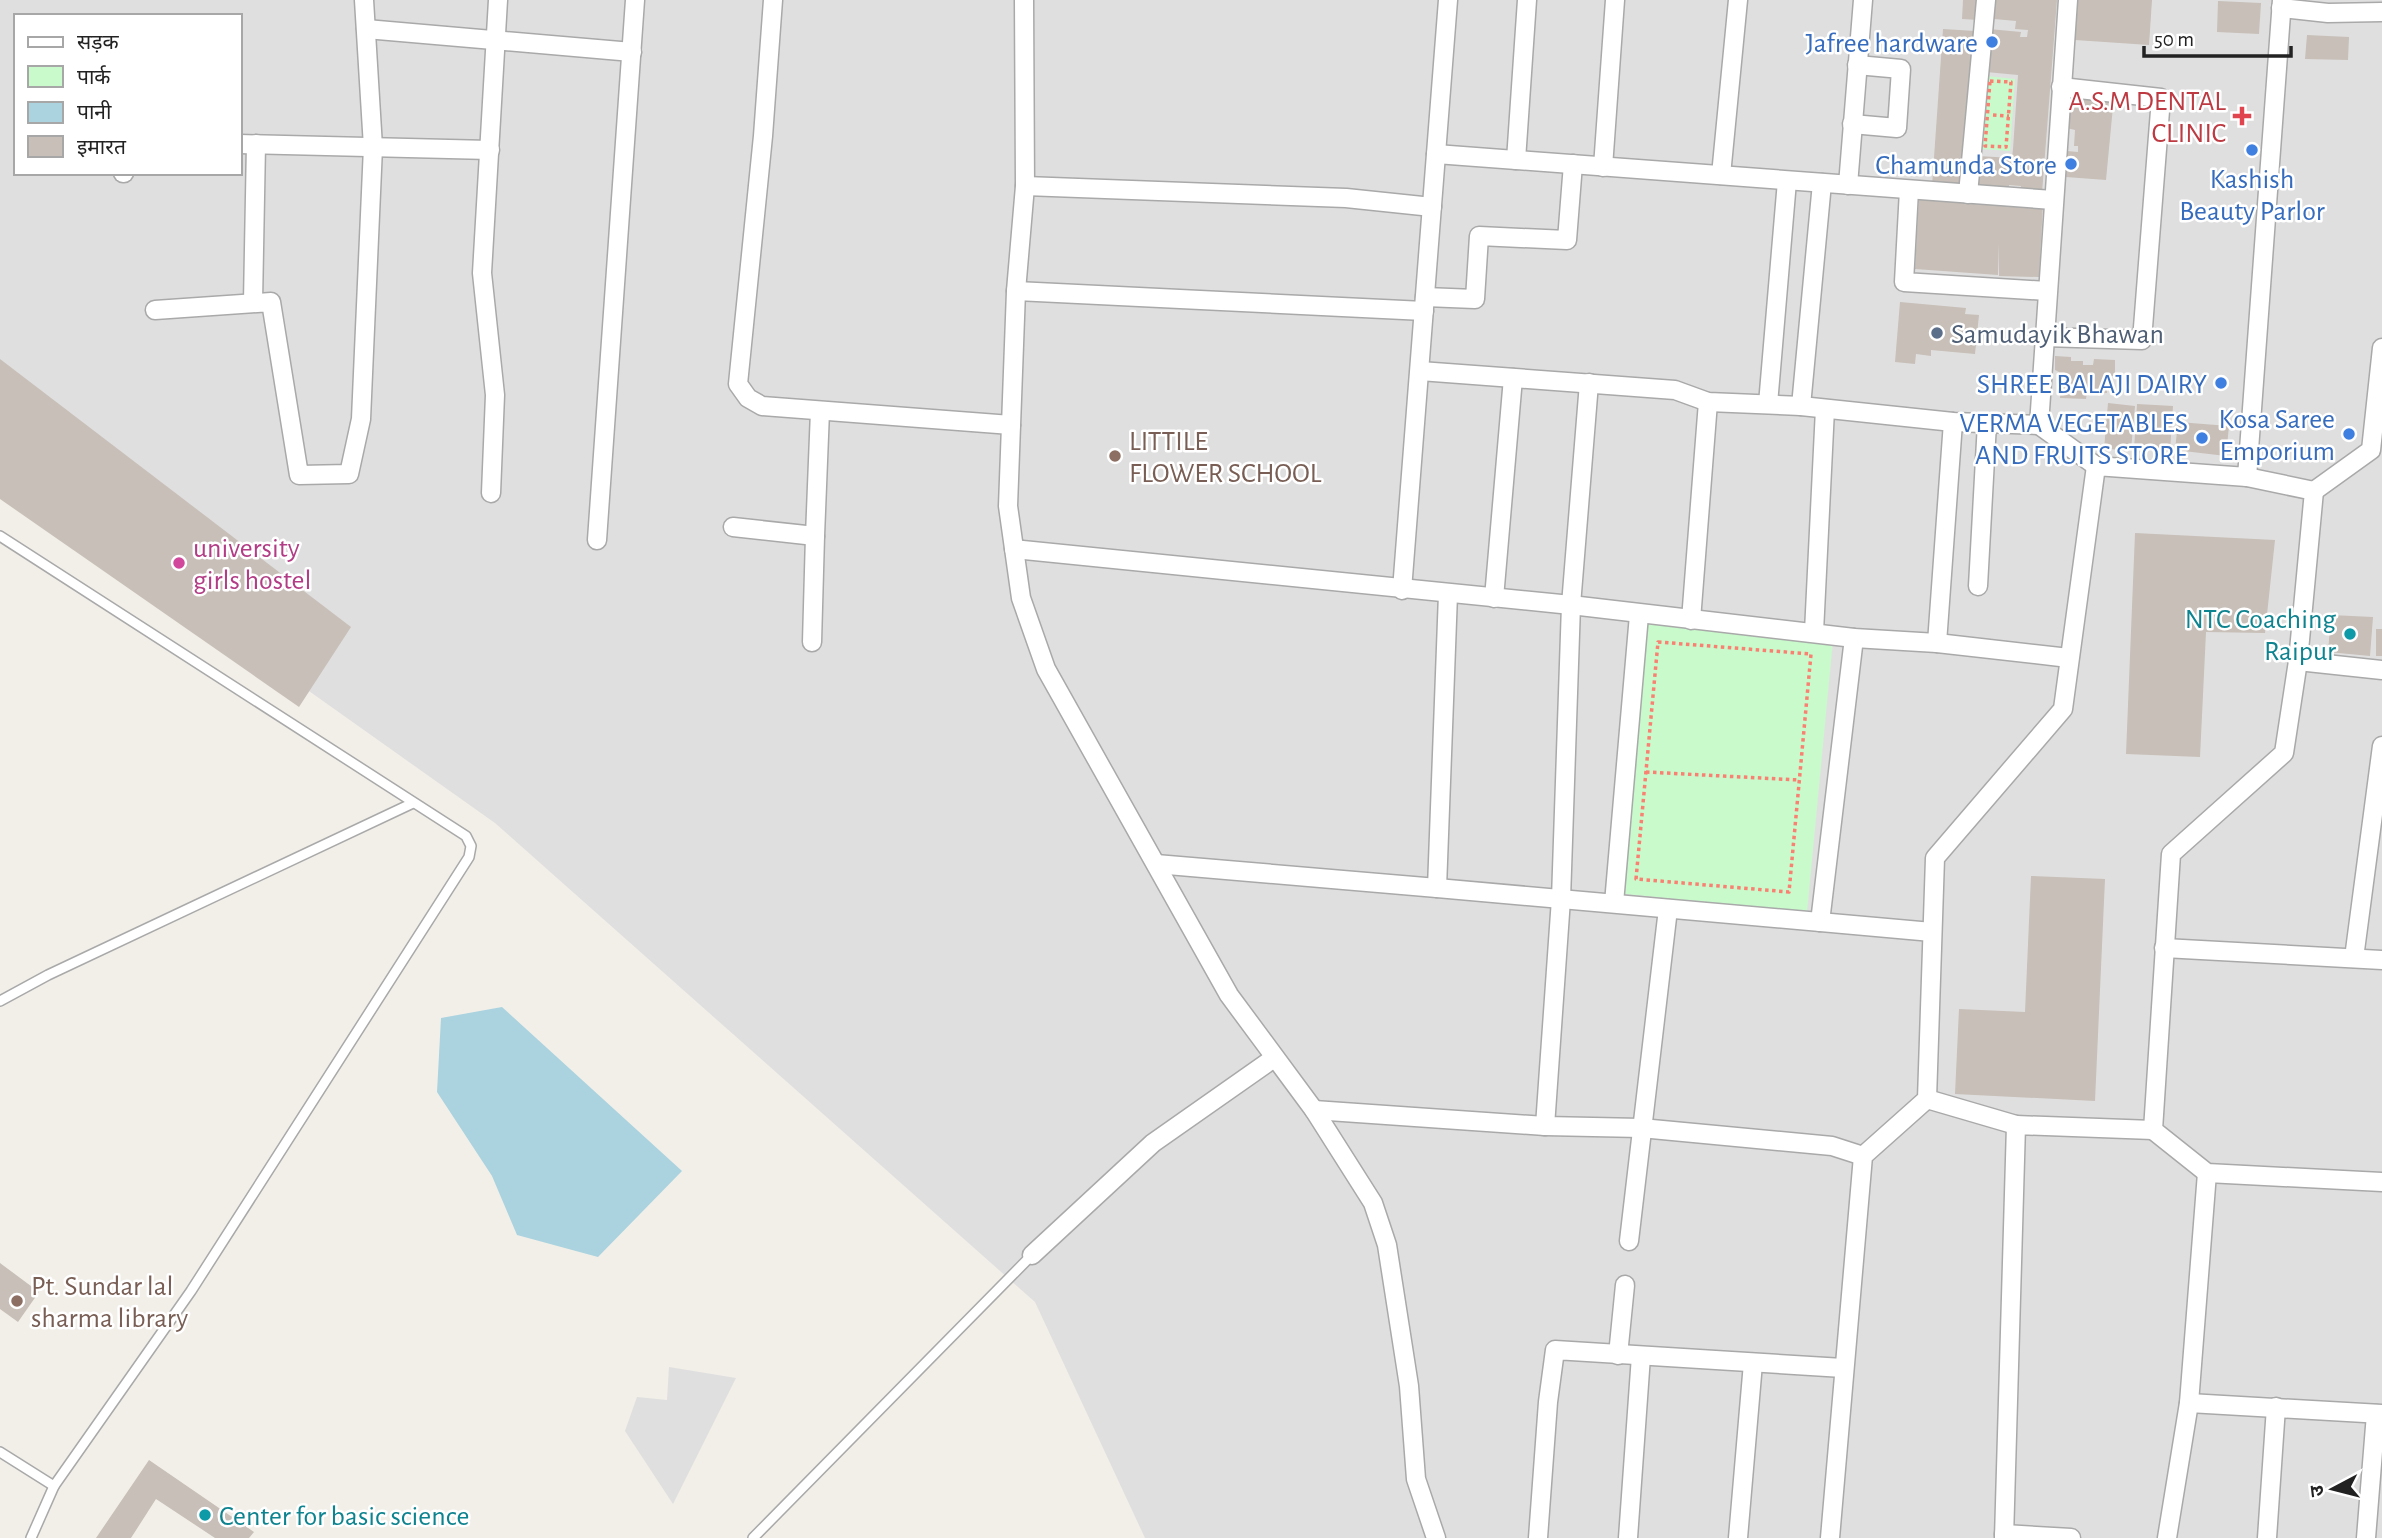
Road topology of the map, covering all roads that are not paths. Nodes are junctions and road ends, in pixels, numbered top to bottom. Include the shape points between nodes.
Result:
1 (364, 0) edge
2 (498, 0) edge
3 (635, 0) edge
4 (773, 0) edge
5 (1024, 0) edge
6 (1448, 0) edge
7 (1527, 0) edge
8 (1615, 0) edge
9 (1738, 0) edge
10 (1863, 0) edge
11 (1986, 0) edge
12 (2068, 0) edge
13 (2281, 4) edge
14 (2382, 12) edge
15 (366, 29) junction
16 (495, 39) junction
17 (632, 52) junction
18 (1857, 65) junction
19 (2062, 87) junction
20 (1852, 124) junction
21 (248, 144) edge
22 (373, 147) junction
23 (491, 150) junction
24 (1436, 154) junction
25 (1516, 160) junction
26 (1573, 164) junction
27 (1603, 167) junction
28 (1721, 176) junction
29 (1787, 181) junction
30 (1822, 183) junction
31 (1847, 185) junction
32 (1025, 186) junction
33 (1909, 190) junction
34 (1968, 194) junction
35 (2053, 200) junction
36 (1432, 207) junction
37 (1016, 291) junction
38 (2047, 291) junction
39 (253, 302) junction
40 (1425, 304) junction
41 (155, 310) dead end
42 (2044, 338) junction
43 (2382, 348) edge
44 (1420, 371) junction
45 (1513, 378) junction
46 (1589, 383) junction
47 (1708, 402) junction
48 (1768, 404) junction
49 (1801, 407) junction
50 (1825, 409) junction
51 (820, 411) junction
52 (1953, 422) junction
53 (1987, 423) junction
54 (1011, 425) junction
55 (2039, 425) junction
56 (2376, 451) edge
57 (2096, 466) junction
58 (2247, 477) junction
59 (2314, 491) junction
60 (491, 493) dead end
61 (733, 527) dead end
62 (0, 536) edge
63 (815, 536) junction
64 (597, 541) dead end
65 (1014, 549) junction
66 (1978, 586) dead end
67 (1402, 590) junction
68 (1448, 594) junction
69 (1494, 598) junction
70 (1571, 606) junction
71 (1639, 615) junction
72 (1691, 620) junction
73 (1814, 632) junction
74 (1854, 638) junction
75 (812, 642) dead end
76 (1937, 643) junction
77 (2069, 658) junction
78 (2298, 661) junction
79 (2382, 670) edge
80 (2382, 746) edge
81 (413, 803) junction
82 (2377, 827) edge
83 (1156, 864) junction
84 (1437, 888) junction
85 (1561, 899) junction
86 (1614, 903) junction
87 (1668, 909) junction
88 (1820, 922) junction
89 (1933, 932) junction
90 (2165, 948) junction
91 (2354, 958) junction
92 (2382, 960) edge
93 (0, 1001) edge
94 (1274, 1058) junction
95 (1927, 1099) junction
96 (1314, 1110) junction
97 (2016, 1125) junction
98 (1545, 1126) junction
99 (1641, 1128) junction
100 (2153, 1130) junction
101 (1863, 1156) junction
102 (2207, 1173) junction
103 (2382, 1182) edge
104 (1629, 1241) dead end
105 (1031, 1255) joint
106 (1625, 1285) dead end
107 (1618, 1355) junction
108 (1641, 1356) junction
109 (1753, 1363) junction
110 (1843, 1368) junction
111 (2189, 1403) junction
112 (2276, 1407) junction
113 (2379, 1414) edge
114 (0, 1452) edge
115 (54, 1486) junction
116 (2004, 1536) edge
117 (31, 1538) edge
118 (753, 1538) edge
119 (1436, 1538) edge
120 (1538, 1538) edge
121 (1628, 1538) edge
122 (1738, 1538) edge
123 (1830, 1538) edge
124 (2071, 1538) edge
125 (2167, 1538) edge
126 (2267, 1538) edge
127 (2366, 1538) edge

1 - 15 street
2 - 16 street
3 - 17 street
4 - 51 street via 738,384 762,407
5 - 32 street
6 - 24 street
7 - 25 street
8 - 27 street
9 - 28 street
10 - 18 street
11 - 34 street
12 - 19 street
13 - 14 street via 2328,13
13 - 58 street
15 - 16 street
15 - 22 street
16 - 17 street
16 - 23 street
17 - 64 street
18 - 20 street
18 - 20 street via 1901,69 1897,128
19 - 35 street
19 - 42 street via 2161,97 2142,340
20 - 31 street
21 - 22 street
21 - 39 street
22 - 23 street
22 - 39 street via 360,419 349,474 299,475 271,302
23 - 60 street via 482,273 495,395
24 - 25 street
24 - 36 street
25 - 26 street
26 - 27 street
26 - 40 street via 1567,240 1479,236 1475,299
27 - 28 street
28 - 29 street
29 - 30 street
29 - 48 street
30 - 31 street
30 - 49 street
31 - 33 street
32 - 36 street via 1346,198
32 - 37 street
33 - 34 street
33 - 38 street via 1903,282
34 - 35 street
35 - 38 street
36 - 40 street
37 - 40 street
37 - 54 street
38 - 42 street
39 - 41 street
40 - 44 street
42 - 55 street
43 - 56 street
44 - 45 street
44 - 67 street
45 - 46 street
45 - 69 street
46 - 47 street via 1675,390
46 - 70 street
47 - 48 street
47 - 72 street
48 - 49 street
49 - 50 street
50 - 52 street
50 - 73 street
51 - 54 street
51 - 63 street
52 - 53 street
52 - 76 street
53 - 55 street
53 - 66 street
54 - 65 street via 1008,506
55 - 57 street
56 - 59 street
57 - 58 street
57 - 77 street
58 - 59 street
59 - 78 street
61 - 63 street
62 - 81 lane
63 - 75 street
65 - 67 street
65 - 83 street via 1021,598 1046,669
67 - 68 street
68 - 69 street
68 - 84 street
69 - 70 street
70 - 71 street
70 - 85 street
71 - 72 street
71 - 86 street
72 - 73 street
73 - 74 street
74 - 76 street
74 - 88 street
76 - 77 street
77 - 89 street via 2063,709 1935,858
78 - 79 street
78 - 90 street via 2284,753 2171,855
80 - 82 street
81 - 93 lane
81 - 115 lane via 466,836 471,846 469,857 191,1291
82 - 91 street
83 - 84 street
83 - 94 street via 1230,995
84 - 85 street
85 - 86 street
85 - 98 street
86 - 87 street
87 - 88 street
87 - 99 street
88 - 89 street
89 - 95 street
90 - 91 street
90 - 100 street
91 - 92 street
94 - 96 street
94 - 105 street via 1153,1143
95 - 97 street
95 - 101 street
96 - 98 street
96 - 119 street via 1373,1203 1387,1245 1409,1387 1416,1479
97 - 100 street
97 - 116 street
98 - 99 street
99 - 101 street via 1832,1146
99 - 104 street
100 - 102 street
101 - 110 street
102 - 103 street
102 - 111 street
105 - 118 lane
106 - 107 street
107 - 108 street
107 - 120 street via 1555,1350
108 - 109 street
108 - 121 street
109 - 110 street
109 - 122 street
110 - 123 street
111 - 112 street
111 - 125 street
112 - 113 street
112 - 126 street
113 - 127 street
114 - 115 lane
115 - 117 lane
116 - 124 street

